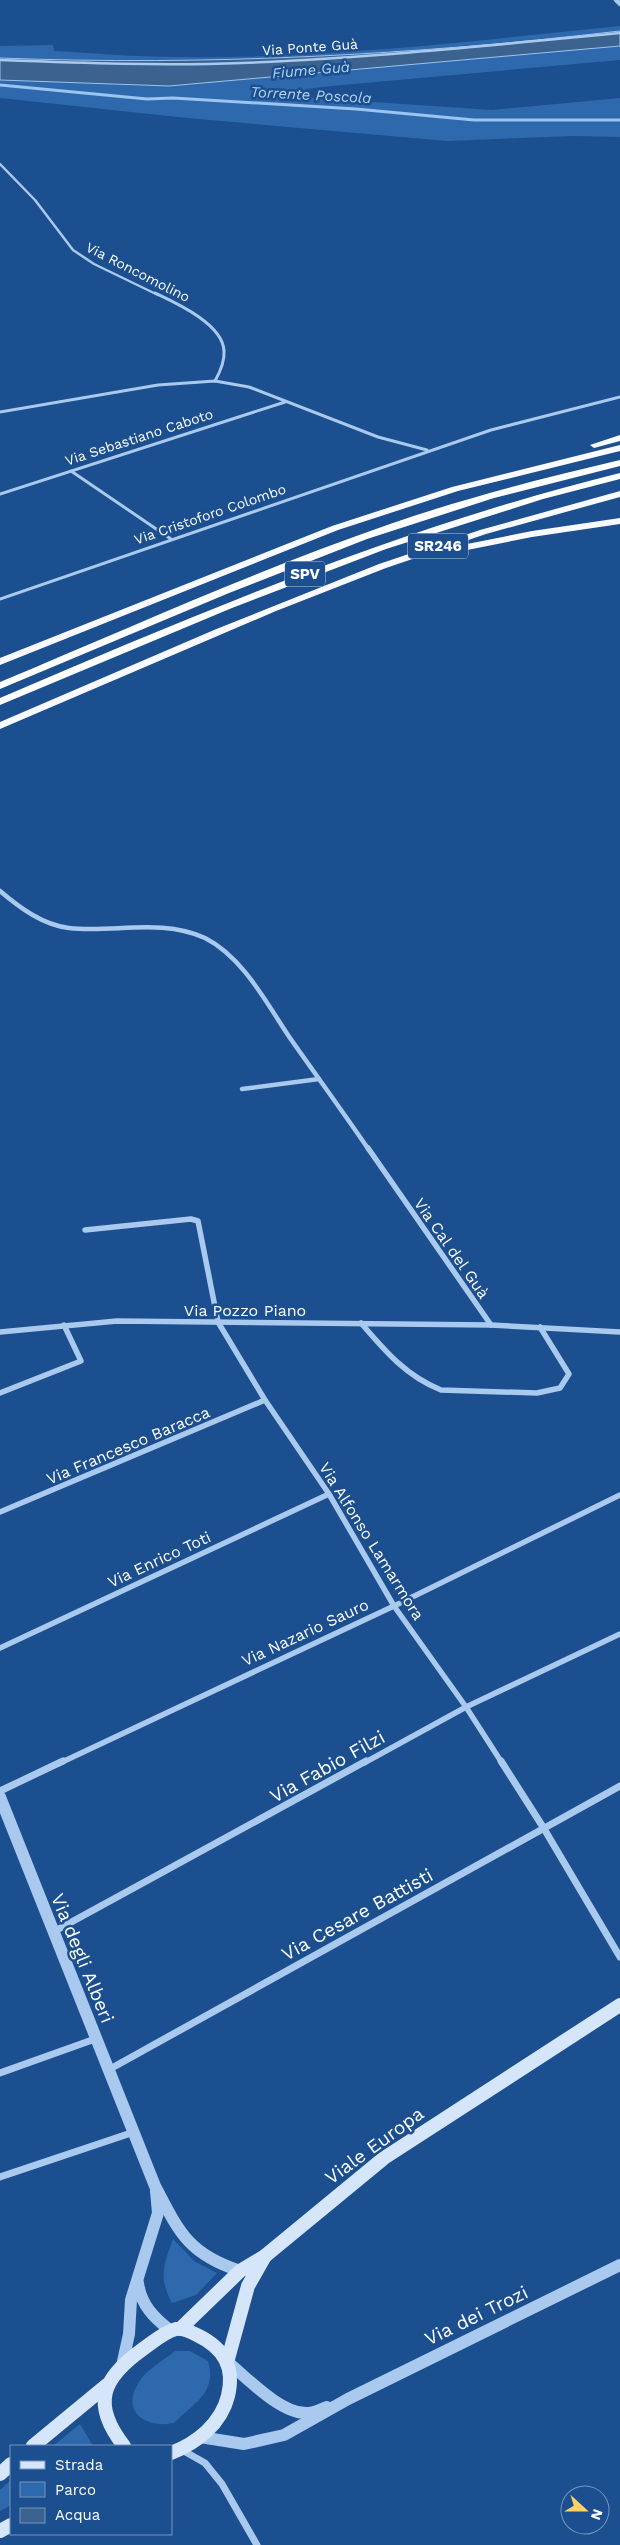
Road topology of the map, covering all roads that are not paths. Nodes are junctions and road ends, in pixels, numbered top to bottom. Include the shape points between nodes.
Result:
1 (616, 0) edge
2 (620, 4) edge
3 (620, 33) edge
4 (0, 60) edge
5 (0, 164) edge
6 (214, 381) junction
7 (620, 396) edge
8 (286, 402) junction
9 (0, 412) edge
10 (620, 438) edge
11 (620, 448) edge
12 (427, 450) junction
13 (620, 463) edge
14 (71, 471) junction
15 (620, 476) edge
16 (0, 494) edge
17 (620, 494) edge
18 (620, 521) edge
19 (335, 528) junction
20 (171, 539) junction
21 (0, 599) edge
22 (262, 614) junction
23 (0, 662) edge
24 (0, 686) edge
25 (0, 702) edge
26 (0, 726) edge
27 (0, 891) edge
28 (319, 1079) junction
29 (242, 1089) dead end
30 (85, 1230) dead end
31 (218, 1322) junction
32 (361, 1323) junction
33 (64, 1325) junction
34 (491, 1325) junction
35 (540, 1328) junction
36 (0, 1332) edge
37 (620, 1332) edge
38 (0, 1393) edge
39 (265, 1400) junction
40 (330, 1494) junction
41 (620, 1494) edge
42 (0, 1512) edge
43 (394, 1606) junction
44 (620, 1634) edge
45 (0, 1648) edge
46 (466, 1708) junction
47 (620, 1786) edge
48 (0, 1791) edge
49 (0, 1797) edge
50 (544, 1827) junction
51 (52, 1932) junction
52 (620, 1957) edge
53 (620, 1997) edge
54 (620, 2005) edge
55 (96, 2039) junction
56 (110, 2070) junction
57 (0, 2073) edge
58 (512, 2074) junction
59 (135, 2132) junction
60 (0, 2177) edge
61 (155, 2186) junction
62 (265, 2256) junction
63 (620, 2264) edge
64 (240, 2271) junction
65 (138, 2275) junction
66 (175, 2330) junction
67 (229, 2361) junction
68 (122, 2366) junction
69 (106, 2385) junction
70 (348, 2400) junction
71 (200, 2437) junction
72 (34, 2445) edge
73 (123, 2445) edge
74 (176, 2452) edge
75 (10, 2465) edge
76 (0, 2474) edge
77 (257, 2545) edge

1 - 2 street
3 - 4 street, Via Ponte Guà via 252,62 155,65
5 - 6 street, Via Roncomolino via 40,204 61,238 78,254 189,311 219,334 224,363
6 - 8 street via 249,387
6 - 9 street via 158,385
7 - 12 street, Via Cristoforo Colombo
8 - 12 street via 378,437
8 - 14 street, Via Sebastiano Caboto
10 - 19 highway via 437,490 384,507
11 - 19 highway via 455,489
12 - 20 street, Via Cristoforo Colombo
13 - 24 highway, SPV via 476,500 362,537
14 - 16 street, Via Sebastiano Caboto
14 - 20 street
15 - 25 highway, SPV via 485,511 362,552
17 - 22 highway, SR246 via 438,546
18 - 22 highway via 532,534 434,554
19 - 23 highway
20 - 21 street, Via Cristoforo Colombo
22 - 26 highway, SR246
27 - 28 street, Via Cal del Guà via 26,912 52,924 69,928 178,930 215,943 240,969
28 - 29 street
28 - 34 street, Via Cal del Guà
30 - 31 street, Via Alfonso Lamarmora via 191,1219 198,1221
31 - 32 street, Via Pozzo Piano
31 - 33 street, Via Pozzo Piano via 117,1321
31 - 39 street, Via Alfonso Lamarmora
32 - 34 street, Via Pozzo Piano
32 - 35 street via 403,1370 426,1385 441,1390 537,1392 560,1388 569,1374
33 - 36 street, Via Pozzo Piano
33 - 38 street via 81,1361
34 - 35 street
35 - 37 street
39 - 40 street, Via Alfonso Lamarmora
39 - 42 street, Via Francesco Baracca
40 - 43 street, Via Alfonso Lamarmora
40 - 45 street, Via Enrico Toti
41 - 43 street, Via Nazario Sauro
43 - 46 street, Via Alfonso Lamarmora
43 - 48 street, Via Nazario Sauro
44 - 46 street, Via Fabio Filzi
46 - 50 street, Via Alfonso Lamarmora
46 - 51 street, Via Fabio Filzi
47 - 50 street, Via Cesare Battisti
49 - 51 street, Via degli Alberi
50 - 52 street, Via Alfonso Lamarmora
50 - 56 street, Via Cesare Battisti
51 - 55 street, Via degli Alberi
53 - 58 main road, Viale Europa
54 - 58 main road, Viale Europa
55 - 56 street, Via degli Alberi
55 - 57 street
56 - 59 street, Via degli Alberi
58 - 62 main road, Viale Europa via 384,2158
59 - 60 street
59 - 61 street, Via degli Alberi
61 - 64 street, Via degli Alberi via 192,2249 215,2264
61 - 65 street, Via degli Alberi via 158,2214
62 - 64 main road, Viale Europa
62 - 67 main road, Viale Europa via 248,2286
63 - 70 street, Via dei Trozi
64 - 66 main road, Viale Europa
65 - 66 street, Via degli Alberi via 139,2296 146,2309
65 - 68 street, Via degli Alberi via 131,2300 129,2334
66 - 67 main road via 214,2344
66 - 68 main road, Viale Europa via 144,2348
67 - 70 street, Via dei Trozi via 269,2396 294,2412 307,2413
67 - 71 main road, Viale Europa via 230,2385 226,2402
68 - 69 main road, Viale Europa
69 - 72 main road, Viale Europa
69 - 73 main road via 104,2411
70 - 71 street, Via dei Trozi via 284,2435 244,2444
71 - 74 main road, Viale Europa
74 - 77 street via 205,2463 222,2484
75 - 76 main road

